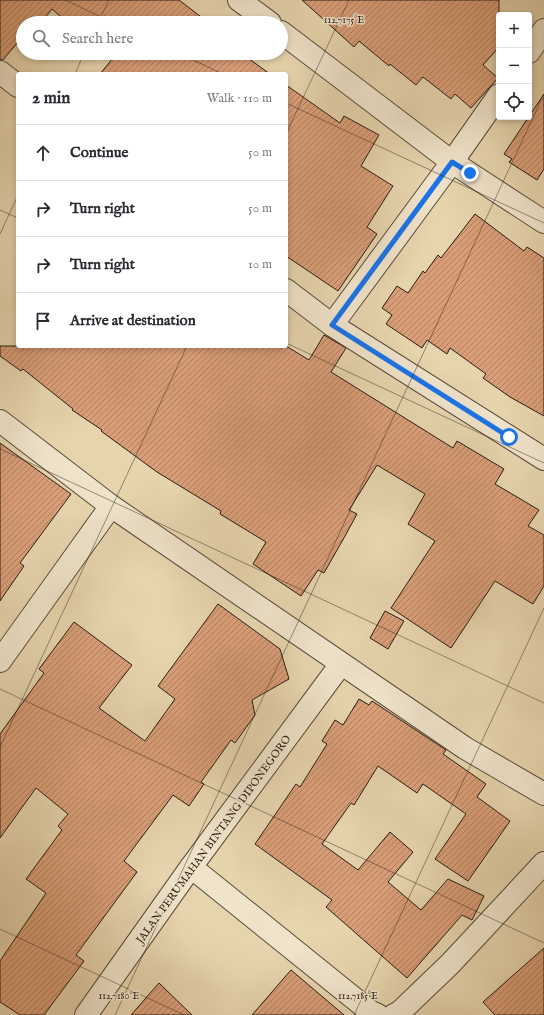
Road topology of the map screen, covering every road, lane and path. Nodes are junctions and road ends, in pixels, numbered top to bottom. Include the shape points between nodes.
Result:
1 (239, 0) edge
2 (261, 16) edge
3 (544, 30) edge
4 (288, 37) edge
5 (532, 48) edge
6 (0, 72) edge
7 (16, 84) edge
8 (496, 99) edge
9 (452, 162) junction
10 (544, 222) edge
11 (288, 292) edge
12 (332, 325) junction
13 (0, 421) edge
14 (544, 459) edge
15 (111, 506) junction
16 (0, 661) edge
17 (341, 664) junction
18 (544, 794) edge
19 (544, 863) edge
20 (191, 867) junction
21 (86, 1015) edge
22 (378, 1015) edge
23 (394, 1015) edge

1 - 2 street
3 - 5 street
4 - 9 street
6 - 7 street
8 - 9 street
9 - 10 street
9 - 12 street
11 - 12 street
12 - 14 street
13 - 15 street
15 - 16 street
15 - 17 street
17 - 18 street via 465,748
17 - 20 street, JALAN PERUMAHAN BINTANG DIPONEGORO
19 - 23 street via 450,964
20 - 21 street, JALAN PERUMAHAN BINTANG DIPONEGORO
20 - 22 street

